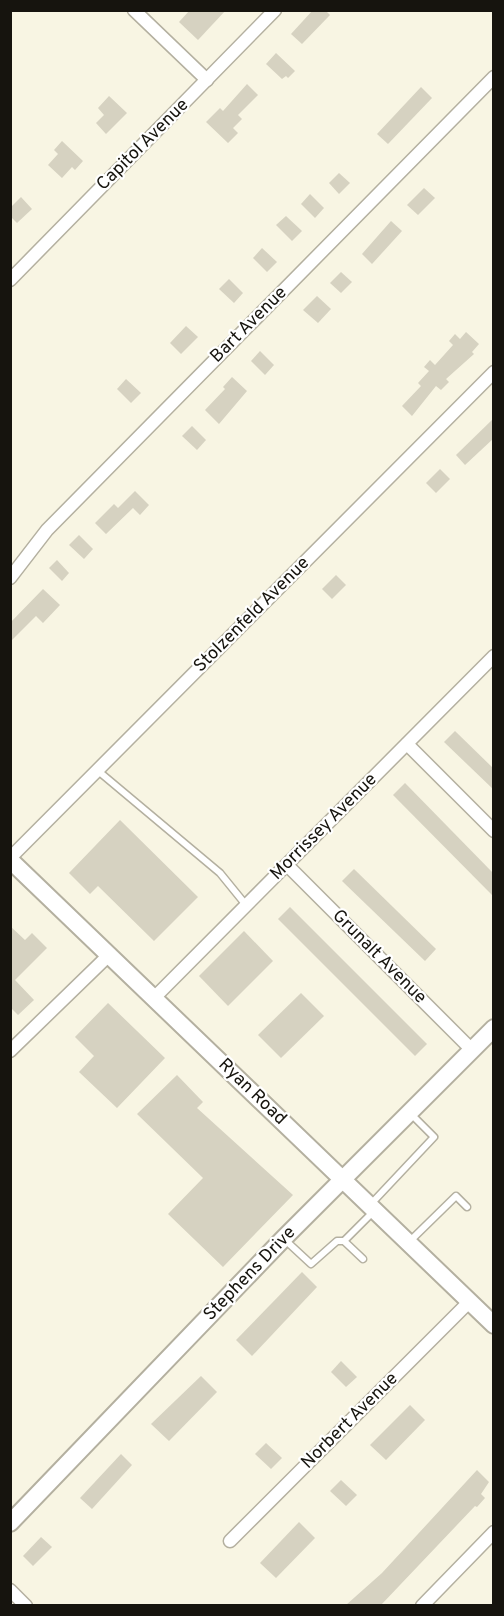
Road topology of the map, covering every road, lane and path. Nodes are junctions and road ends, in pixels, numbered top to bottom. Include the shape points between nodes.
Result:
1 (134, 10) edge
2 (275, 10) edge
3 (494, 77) edge
4 (207, 80) junction
5 (10, 279) edge
6 (494, 372) edge
7 (10, 578) edge
8 (494, 656) edge
9 (406, 744) junction
10 (98, 770) junction
11 (494, 831) edge
12 (10, 859) edge
13 (287, 865) junction
14 (246, 905) junction
15 (110, 954) junction
16 (154, 998) junction
17 (494, 1028) edge
18 (471, 1050) junction
19 (10, 1051) edge
20 (409, 1113) junction
21 (343, 1179) junction
22 (467, 1207) dead end
23 (372, 1208) junction
24 (284, 1238) junction
25 (344, 1241) junction
26 (409, 1243) junction
27 (363, 1259) dead end
28 (469, 1302) junction
29 (494, 1325) edge
30 (10, 1523) edge
31 (494, 1532) edge
32 (230, 1540) dead end
33 (10, 1590) edge
34 (26, 1605) edge
35 (422, 1605) edge

1 - 4 street
2 - 4 street, Capitol Avenue
3 - 7 street, Bart Avenue via 47,530
4 - 5 street, Capitol Avenue
6 - 10 street, Stolzenfeld Avenue
8 - 9 street, Morrissey Avenue
9 - 11 street
9 - 13 street, Morrissey Avenue
10 - 12 street, Stolzenfeld Avenue
10 - 14 lane via 220,873
12 - 15 street, Ryan Road
13 - 14 street, Morrissey Avenue
13 - 18 street, Grunalt Avenue
14 - 16 street, Morrissey Avenue
15 - 16 street, Ryan Road
15 - 19 street
16 - 21 street, Ryan Road
17 - 18 street, Stephens Drive
18 - 20 street, Stephens Drive
20 - 21 street, Stephens Drive
20 - 23 lane via 434,1137
21 - 23 street, Ryan Road
21 - 24 street, Stephens Drive
22 - 26 lane via 456,1196
23 - 25 lane
23 - 26 street, Ryan Road
24 - 25 lane via 311,1264 337,1241
24 - 30 street, Stephens Drive
25 - 27 lane
26 - 28 street, Ryan Road
28 - 29 street, Ryan Road
28 - 32 street, Norbert Avenue
31 - 35 street
33 - 34 street

